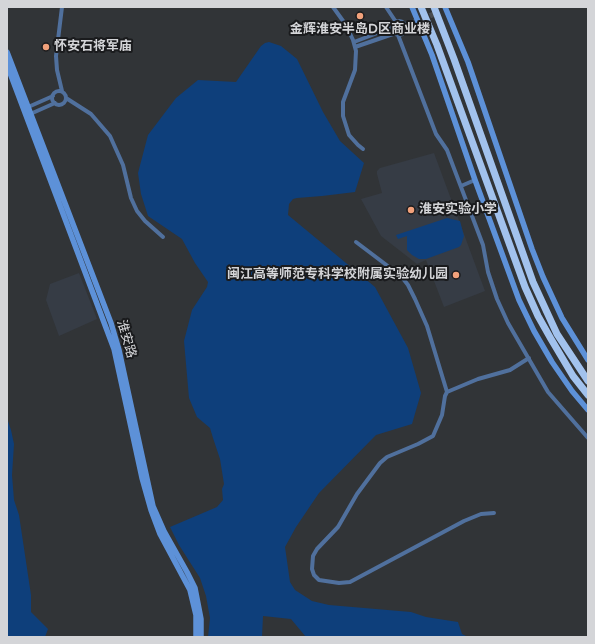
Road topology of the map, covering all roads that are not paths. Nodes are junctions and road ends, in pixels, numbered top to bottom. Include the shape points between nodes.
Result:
1 (62, 7) edge
2 (333, 7) edge
3 (386, 7) edge
4 (412, 7) edge
5 (421, 7) edge
6 (446, 8) edge
7 (436, 10) edge
8 (420, 20) junction
9 (396, 22) junction
10 (405, 25) junction
11 (393, 27) junction
12 (397, 34) junction
13 (355, 44) junction
14 (7, 52) edge
15 (7, 65) edge
16 (62, 91) junction
17 (53, 96) junction
18 (66, 98) junction
19 (55, 104) junction
20 (26, 108) junction
21 (28, 115) junction
22 (363, 149) dead end
23 (475, 180) junction
24 (461, 186) junction
25 (163, 237) dead end
26 (356, 242) dead end
27 (529, 358) junction
28 (588, 360) edge
29 (588, 381) edge
30 (447, 392) junction
31 (588, 395) edge
32 (588, 410) edge
33 (588, 438) edge
34 (494, 513) dead end
35 (196, 637) edge
36 (201, 637) edge

1 - 16 street via 56,62
2 - 13 street
3 - 9 street
4 - 8 main road
5 - 31 highway via 525,287 551,339 573,376
6 - 7 main road
6 - 28 main road via 468,62 543,277 562,318
7 - 29 highway via 534,282 557,334
8 - 10 street
8 - 23 main road
9 - 10 street
9 - 11 street
10 - 12 street via 404,32
11 - 12 street
11 - 13 street
12 - 13 street
12 - 24 street via 436,134 447,150
13 - 22 street via 355,70 343,102 343,116 350,135
14 - 20 main road, 淮安路
15 - 20 main road, 淮安路
16 - 17 street via 55,92
16 - 18 street
17 - 19 street
17 - 20 street
18 - 19 street via 63,104
18 - 25 street via 91,114 110,136 123,165 137,211
19 - 21 street
20 - 21 main road, 淮安路
21 - 35 main road, 淮安路 via 114,349 150,510 190,590 196,615
21 - 36 main road, 淮安路 via 111,323 153,506 195,588 202,619
23 - 24 street
23 - 32 main road via 526,315 552,362
24 - 27 street via 483,245 497,299
26 - 30 street via 401,276 408,285 427,326
27 - 30 street via 510,370 478,379
27 - 33 street via 552,396
30 - 34 street via 434,436 387,457 380,463 357,494 338,527 317,549 313,556 314,575 319,580 350,582 464,520

